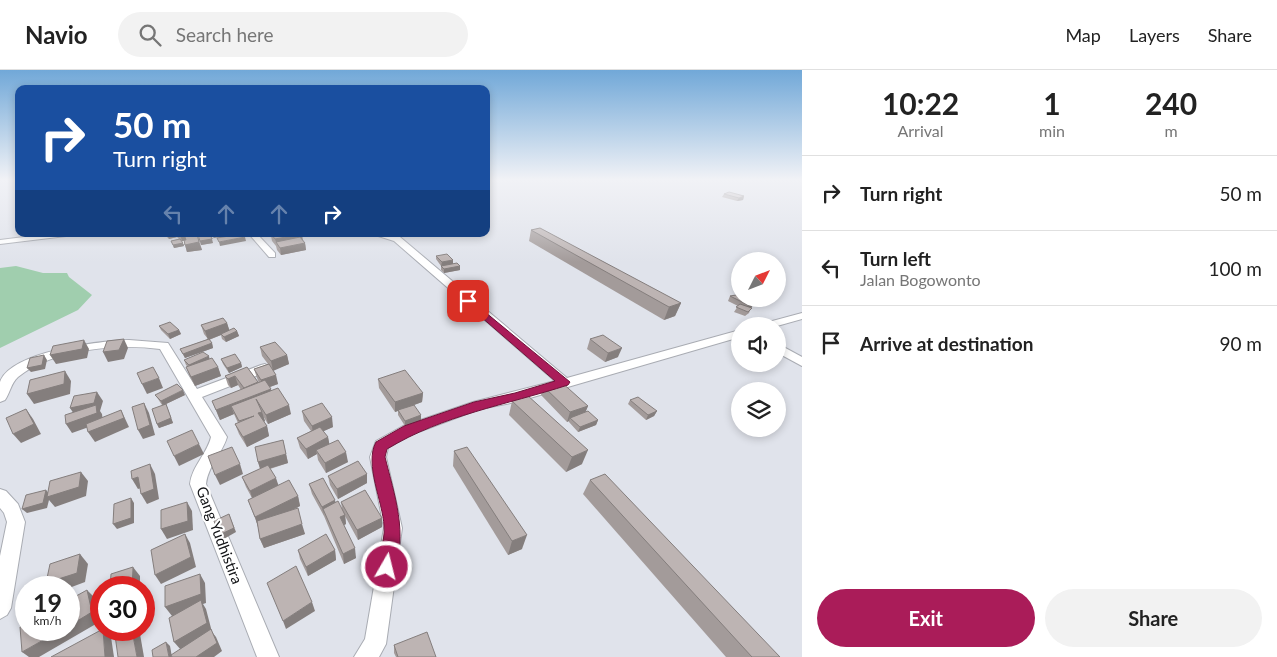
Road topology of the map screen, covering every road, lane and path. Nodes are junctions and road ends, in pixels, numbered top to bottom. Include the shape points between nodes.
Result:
1 (41, 237) edge
2 (202, 237) edge
3 (256, 237) edge
4 (389, 237) edge
5 (0, 242) edge
6 (183, 242) edge
7 (272, 255) dead end
8 (802, 316) edge
9 (786, 320) edge
10 (731, 336) edge
11 (786, 353) edge
12 (802, 362) edge
13 (265, 368) edge
14 (564, 382) junction
15 (194, 395) junction
16 (0, 397) edge
17 (0, 496) edge
18 (0, 608) edge
19 (268, 657) edge
20 (365, 657) edge

1 - 5 street
2 - 6 street
3 - 7 street
4 - 14 street via 397,239
8 - 9 street
10 - 14 street
11 - 12 street
13 - 15 street
14 - 20 street via 478,405 408,430 381,446 378,457 393,528 375,644
15 - 16 street, Gang Yudhistira via 164,346 116,344 39,359 13,375
15 - 19 street, Gang Yudhistira via 219,437 212,456 201,467 198,484
17 - 18 street via 12,509 16,522

